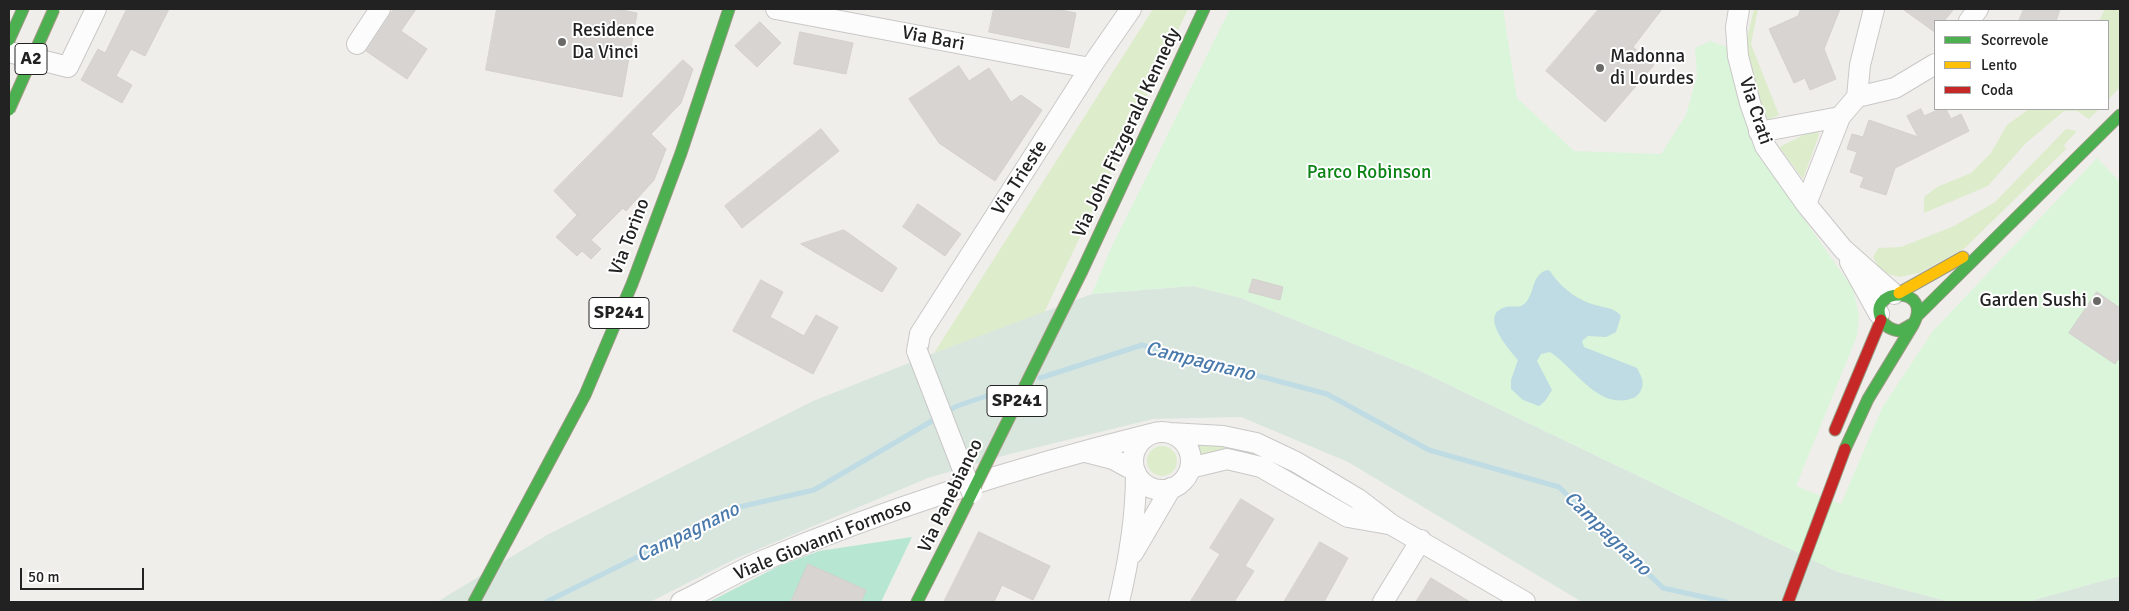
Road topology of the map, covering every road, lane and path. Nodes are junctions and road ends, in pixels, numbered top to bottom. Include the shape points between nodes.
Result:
1 (23, 9) edge
2 (54, 9) edge
3 (96, 9) edge
4 (380, 9) edge
5 (728, 9) edge
6 (776, 9) edge
7 (1131, 9) edge
8 (1204, 9) edge
9 (1739, 9) edge
10 (1874, 9) edge
11 (1978, 9) edge
12 (1970, 20) edge
13 (9, 40) edge
14 (357, 44) dead end
15 (9, 52) edge
16 (1934, 65) edge
17 (1090, 68) junction
18 (1857, 97) junction
19 (9, 110) edge
20 (2120, 115) edge
21 (1840, 117) junction
22 (1759, 132) junction
23 (1806, 204) junction
24 (1996, 239) junction
25 (1843, 249) junction
26 (1082, 271) joint
27 (1897, 294) junction
28 (1880, 317) junction
29 (1916, 319) junction
30 (1160, 434) junction
31 (1829, 444) dead end
32 (1084, 451) junction
33 (1190, 468) junction
34 (1135, 472) junction
35 (1171, 488) junction
36 (972, 494) junction
37 (1392, 525) junction
38 (1421, 540) junction
39 (1128, 562) junction
40 (474, 602) edge
41 (681, 602) edge
42 (918, 602) edge
43 (1119, 602) edge
44 (1383, 602) edge
45 (1525, 602) edge
46 (1788, 602) edge

1 - 13 main road, A2
2 - 19 main road, A2, bridge
3 - 15 street via 68,67
4 - 14 street
5 - 40 main road, Via Torino / SP241 via 681,153 632,284 585,395
6 - 17 street, Via Bari
7 - 17 street, Via Trieste
8 - 26 main road, Via John Fitzgerald Kennedy / SP241
9 - 22 street, Via Crati via 1736,27 1738,56
10 - 18 street via 1860,65
11 - 12 street
16 - 18 street via 1895,88
17 - 36 street, Via Trieste, bridge via 918,342
18 - 21 street
20 - 24 main road
21 - 22 street
21 - 23 street
22 - 23 street, Via Crati via 1765,146
23 - 25 street, Via Crati
24 - 27 main road
24 - 29 main road
25 - 27 street, Via Crati
25 - 28 street, Via Crati
26 - 36 main road, Via Panebianco / SP241, bridge
27 - 28 main road via 1884,299
27 - 29 main road via 1911,298 1917,310
28 - 29 main road via 1894,331 1906,330
28 - 31 main road
29 - 46 main road via 1857,421
30 - 32 street, Viale Giovanni Formoso
30 - 33 street via 1184,443 1191,460
30 - 34 street via 1137,446
30 - 37 street, Viale Giovanni Formoso via 1223,436 1256,443 1296,462 1358,499
32 - 34 street via 1113,460
32 - 41 street, Viale Giovanni Formoso via 892,510 760,562
33 - 35 street via 1180,484
33 - 37 street via 1227,459 1261,467 1348,517
34 - 35 street via 1147,486
34 - 39 street via 1136,502
35 - 39 street
36 - 42 main road, Via Panebianco / SP241, bridge
37 - 38 street
38 - 44 street
38 - 45 street
39 - 43 street

